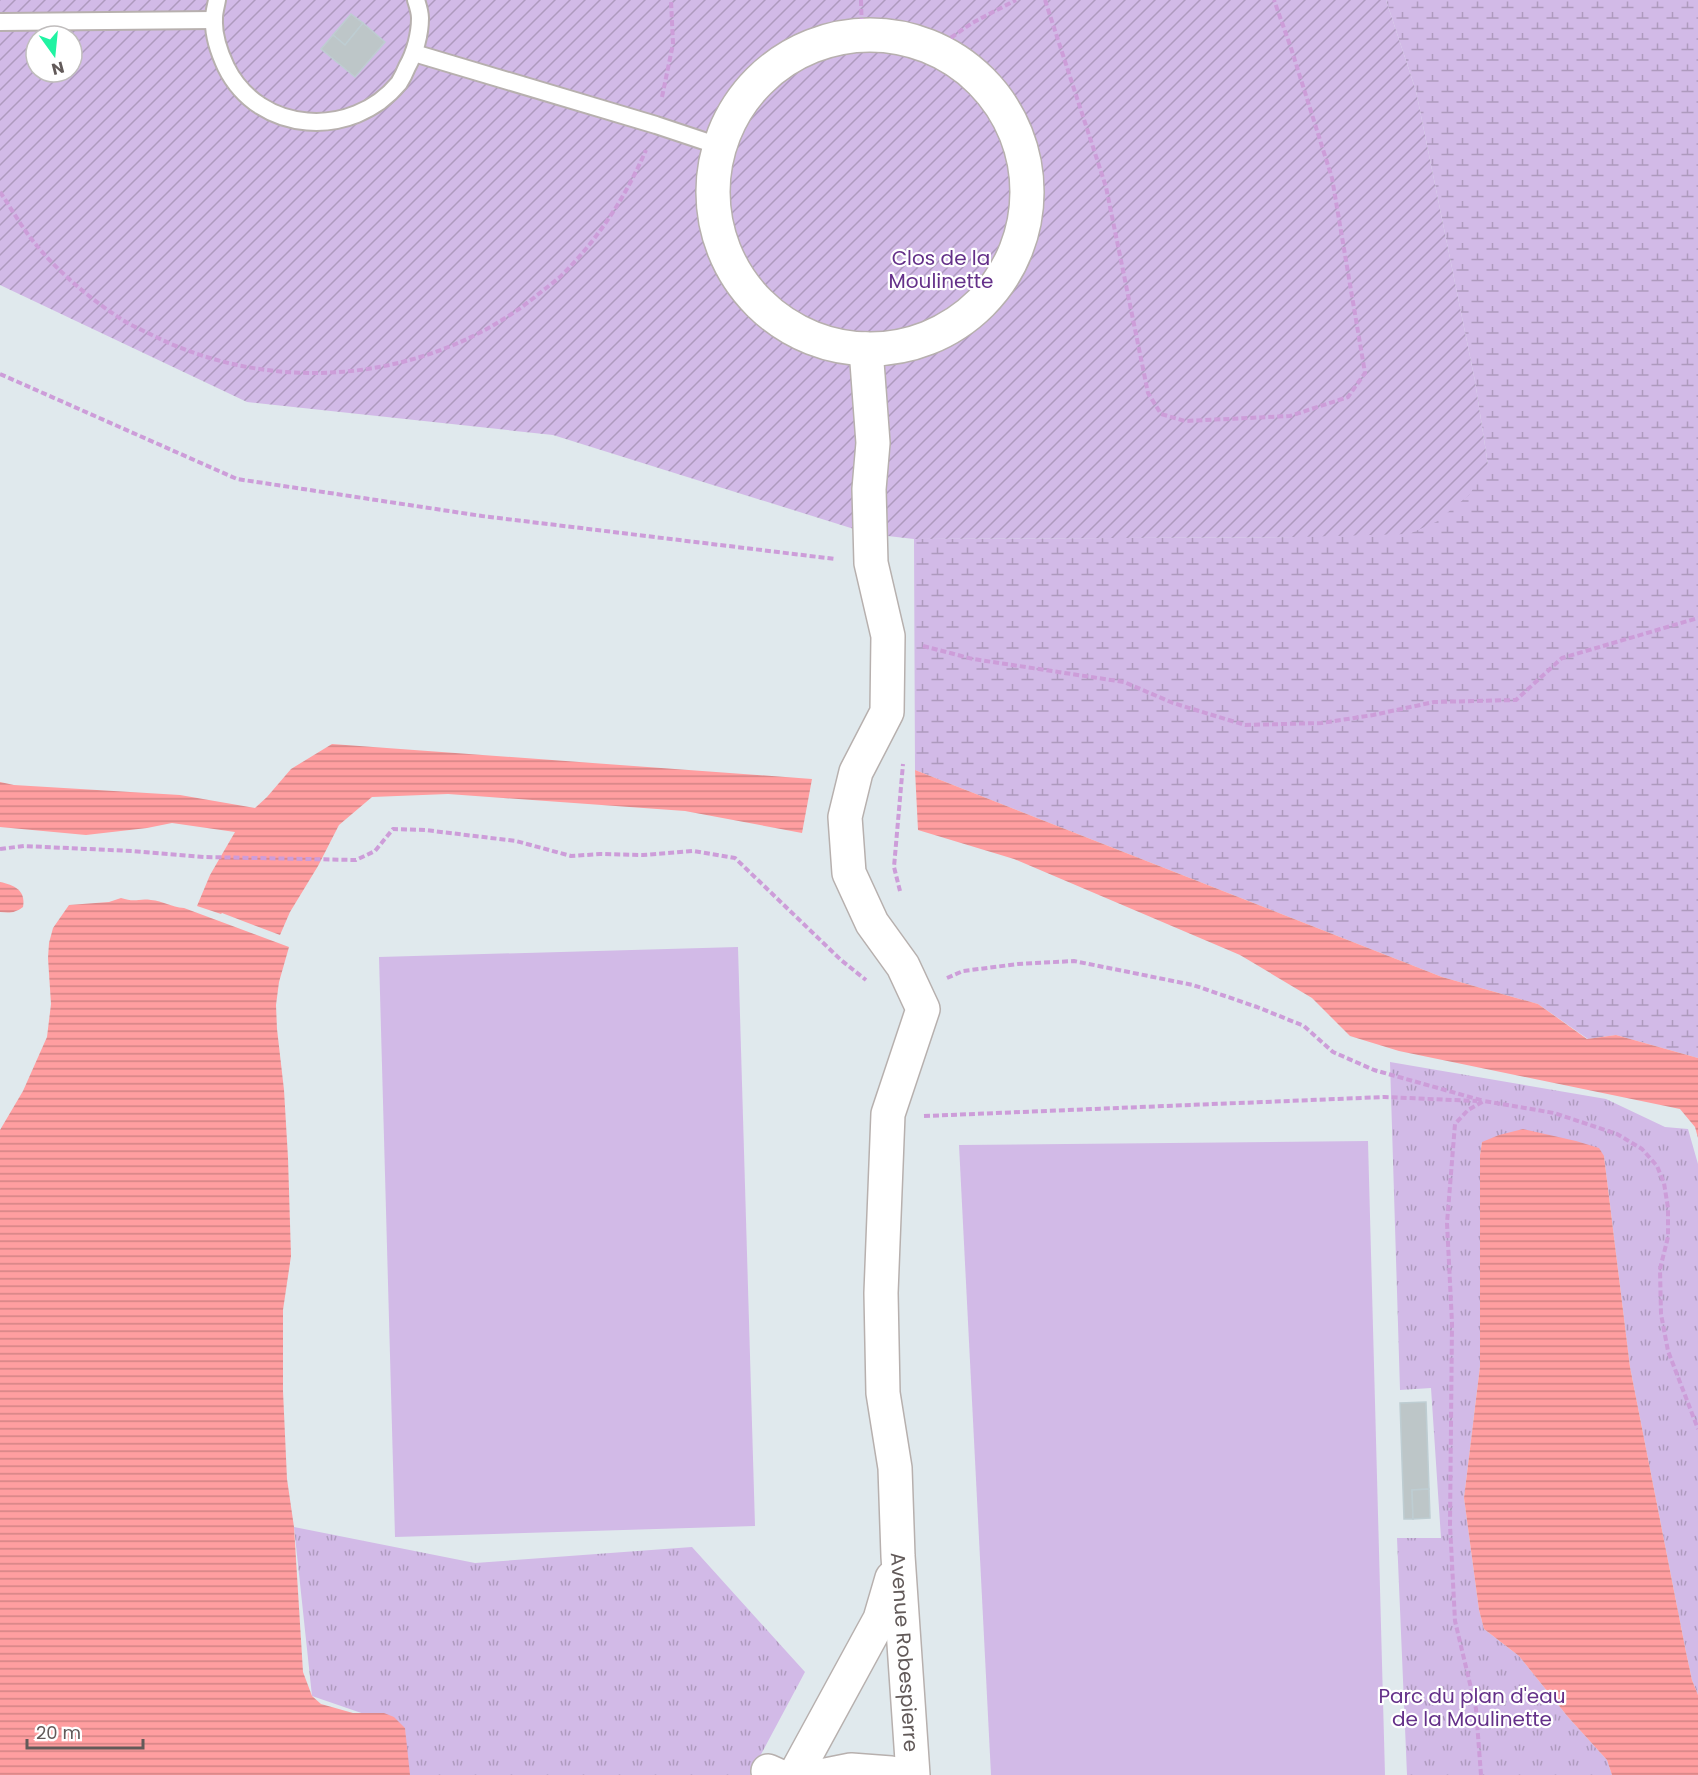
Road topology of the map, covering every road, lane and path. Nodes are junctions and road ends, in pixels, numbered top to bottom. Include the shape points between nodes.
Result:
1 (217, 0) edge
2 (416, 0) edge
3 (671, 0) edge
4 (861, 0) edge
5 (1016, 0) edge
6 (1045, 0) edge
7 (1274, 0) edge
8 (214, 20) junction
9 (0, 22) edge
10 (862, 34) junction
11 (936, 48) junction
12 (414, 53) junction
13 (656, 125) junction
14 (719, 146) junction
15 (0, 192) edge
16 (866, 349) junction
17 (0, 374) edge
18 (871, 563) junction
19 (1698, 618) edge
20 (888, 636) junction
21 (0, 849) edge
22 (946, 978) dead end
23 (914, 990) junction
24 (1484, 1101) junction
25 (888, 1114) junction
26 (1698, 1430) edge
27 (898, 1556) junction
28 (780, 1774) edge
29 (826, 1775) edge
30 (894, 1775) edge
31 (913, 1775) edge
32 (1481, 1775) edge

1 - 8 lane
2 - 12 lane via 420,18
3 - 13 path via 673,44
4 - 10 path
5 - 11 path
6 - 7 path via 1106,187 1148,393 1161,414 1185,421 1290,416 1348,398 1365,373 1332,178
8 - 9 lane
8 - 12 lane via 219,51 233,80 255,103 284,118 316,123 348,118 376,104 399,82
10 - 11 street via 900,37
10 - 14 street via 815,44 773,68 740,102
11 - 16 street via 979,77 1010,118 1027,168 1026,219 1009,268 977,308 933,337
12 - 13 lane
13 - 14 lane
13 - 15 path via 633,180 602,230 562,275 516,312 464,341 408,361 350,372 291,374 231,365 175,347 122,320 75,284 33,241
14 - 16 street via 712,196 722,247 747,291 785,325 832,345
16 - 18 street via 873,443 869,489
17 - 18 path via 237,479 482,516
18 - 20 street
19 - 20 path via 1562,658 1516,700 1434,702 1322,723 1245,725 1173,704 1124,682 974,659
20 - 23 street via 887,712 856,772 845,817 849,873 872,923 903,966
21 - 23 path via 24,846 204,857 356,860 375,851 393,829 516,842 571,856 693,851 735,858 867,981 887,988
22 - 24 path via 963,971 1074,961 1163,978 1304,1026 1333,1052 1374,1070
23 - 25 street via 923,1010
24 - 25 path via 1384,1097 930,1116
24 - 26 path via 1554,1113 1617,1134 1642,1149 1657,1166 1668,1208 1668,1237 1660,1269 1661,1314 1668,1351
24 - 32 path via 1455,1124 1447,1223 1452,1323 1450,1525 1455,1621 1476,1709
25 - 27 street via 881,1293 883,1393 895,1468
27 - 28 street, Avenue Robespierre via 880,1619
27 - 31 street, Avenue Robespierre
29 - 30 street, Avenue Robespierre via 851,1770

